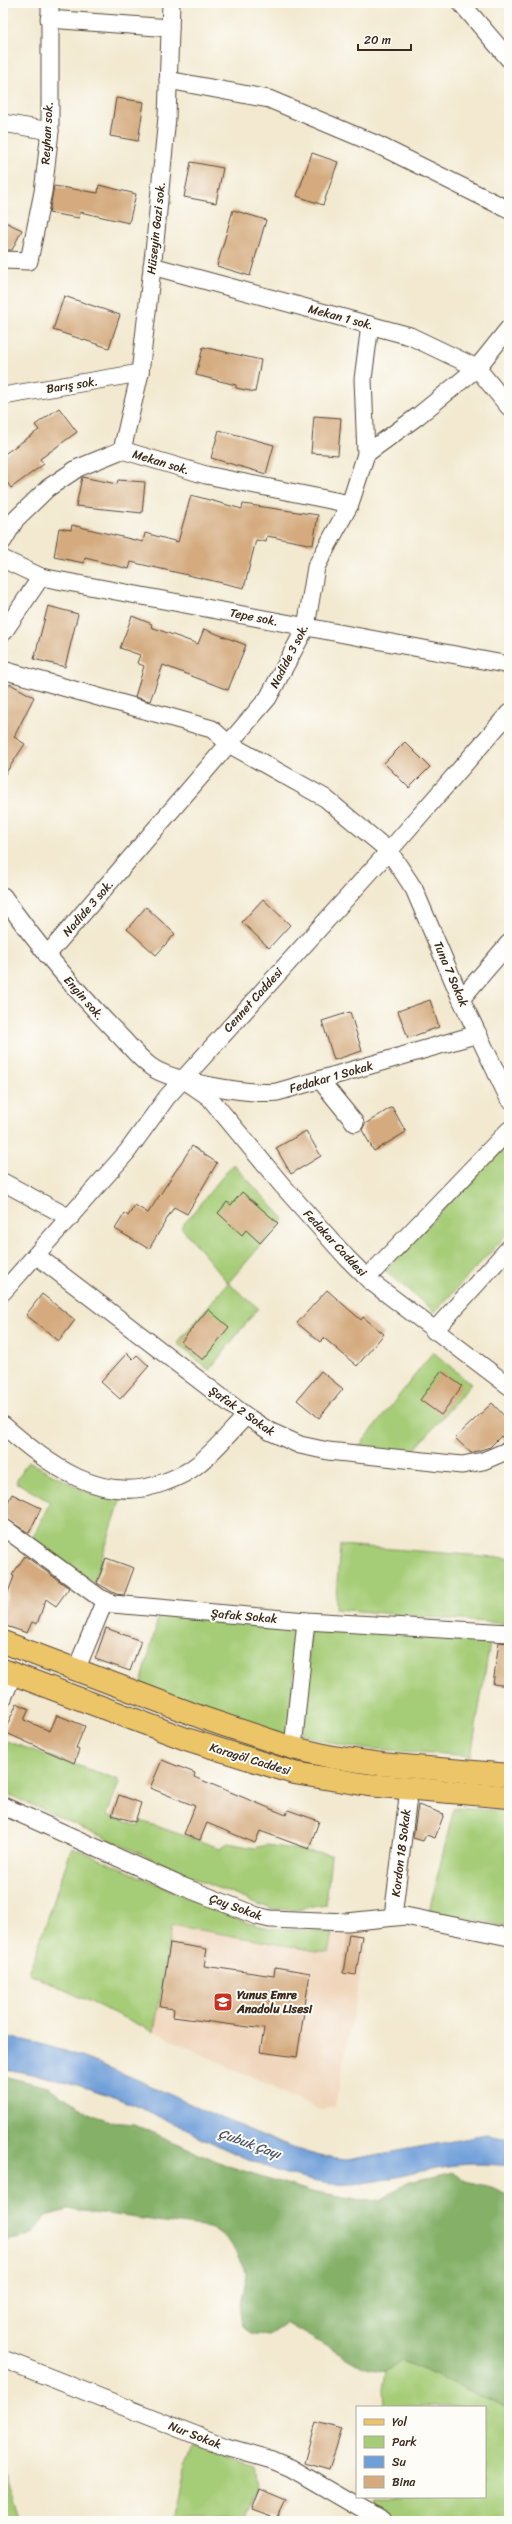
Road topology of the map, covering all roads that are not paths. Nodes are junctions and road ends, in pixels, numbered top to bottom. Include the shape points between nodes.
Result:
1 (171, 3) edge
2 (461, 3) edge
3 (50, 11) edge
4 (170, 28) junction
5 (509, 59) edge
6 (168, 80) junction
7 (3, 123) edge
8 (50, 131) junction
9 (509, 210) edge
10 (3, 260) edge
11 (152, 266) junction
12 (370, 325) junction
13 (509, 328) edge
14 (477, 368) junction
15 (140, 374) junction
16 (3, 396) edge
17 (509, 407) edge
18 (122, 450) junction
19 (366, 454) junction
20 (350, 504) junction
21 (3, 541) edge
22 (3, 559) edge
23 (41, 577) junction
24 (306, 627) junction
25 (3, 633) edge
26 (509, 665) edge
27 (3, 670) edge
28 (509, 713) edge
29 (229, 744) junction
30 (389, 851) junction
31 (3, 896) edge
32 (509, 943) edge
33 (47, 955) junction
34 (461, 1000) junction
35 (478, 1034) junction
36 (183, 1079) junction
37 (320, 1080) junction
38 (509, 1099) edge
39 (355, 1123) dead end
40 (509, 1130) edge
41 (3, 1182) edge
42 (70, 1218) junction
43 (509, 1248) edge
44 (37, 1256) junction
45 (367, 1278) junction
46 (3, 1292) edge
47 (434, 1331) junction
48 (509, 1386) edge
49 (246, 1416) junction
50 (3, 1425) edge
51 (509, 1450) edge
52 (3, 1527) edge
53 (105, 1600) junction
54 (306, 1621) junction
55 (509, 1633) edge
56 (3, 1642) edge
57 (76, 1670) junction
58 (8, 1672) edge
59 (3, 1698) edge
60 (293, 1748) junction
61 (509, 1775) edge
62 (409, 1790) junction
63 (509, 1797) edge
64 (3, 1806) edge
65 (393, 1916) junction
66 (509, 1937) edge
67 (3, 2359) edge
68 (382, 2521) edge

1 - 4 street, Hüseyin Gazi sok.
2 - 5 street
3 - 4 street
3 - 8 street, Reyhan sok.
4 - 6 street, Hüseyin Gazi sok.
6 - 9 street via 269,99 378,145
6 - 11 street, Hüseyin Gazi sok. via 167,117
7 - 8 street
8 - 10 street, Reyhan sok. via 43,192 29,261
11 - 12 street, Mekan 1 sok.
11 - 15 street, Hüseyin Gazi sok.
12 - 14 street, Mekan 1 sok. via 410,336
12 - 19 street via 363,379
13 - 14 street
14 - 17 street, Mekan 1 sok.
14 - 19 street
15 - 16 street, Barış sok.
15 - 18 street, Hüseyin Gazi sok.
18 - 20 street, Mekan sok. via 206,475
18 - 21 street, Mekan sok. via 78,468 48,488 16,519
19 - 20 street, Nadide 3 sok.
20 - 24 street, Nadide 3 sok. via 316,567
22 - 23 street, Tepe sok.
23 - 24 street, Tepe sok.
23 - 25 street
24 - 26 street, Tepe sok.
24 - 29 street, Nadide 3 sok. via 268,698
27 - 29 street, Tuna 7 Sokak via 212,729
28 - 30 street, Cennet Caddesi
29 - 30 street, Tuna 7 Sokak via 325,798
29 - 33 street, Nadide 3 sok.
30 - 34 street, Tuna 7 Sokak via 414,889
30 - 36 street, Cennet Caddesi
31 - 33 street, Engin sok.
32 - 34 street
33 - 36 street, Engin sok. via 98,1014 151,1067
34 - 35 street, Tuna 7 Sokak
35 - 37 street, Fedakar 1 Sokak
35 - 38 street, Tuna 7 Sokak
36 - 37 street, Fedakar 1 Sokak via 255,1094 277,1092
36 - 42 street, Cennet Caddesi via 127,1152
36 - 45 street, Fedakar Caddesi via 209,1097 281,1184
37 - 39 street
40 - 45 street
41 - 42 street
42 - 44 street, Cennet Caddesi
43 - 47 street
44 - 46 street, Cennet Caddesi
44 - 49 street, Şafak 2 Sokak
45 - 47 street, Fedakar Caddesi
47 - 48 street, Fedakar Caddesi
49 - 50 street via 196,1466 179,1477 134,1490 107,1489 60,1470 40,1457
49 - 51 street, Şafak 2 Sokak via 282,1438 328,1452 462,1465 484,1461
52 - 53 street, Şafak Sokak
53 - 54 street, Şafak Sokak via 127,1607
53 - 57 street
54 - 55 street, Şafak Sokak
54 - 60 street
56 - 57 main road
57 - 60 main road via 206,1719
58 - 59 street
58 - 62 main road, Karagöl Caddesi via 186,1739 266,1766 334,1780
60 - 61 main road via 381,1764
62 - 63 main road, Karagöl Caddesi
62 - 65 street, Kordon 18 Sokak
64 - 65 street, Çay Sokak via 172,1882 258,1916 270,1919 347,1922
65 - 66 street, Çay Sokak via 423,1918
67 - 68 street, Nur Sokak via 226,2447 272,2460 298,2472

